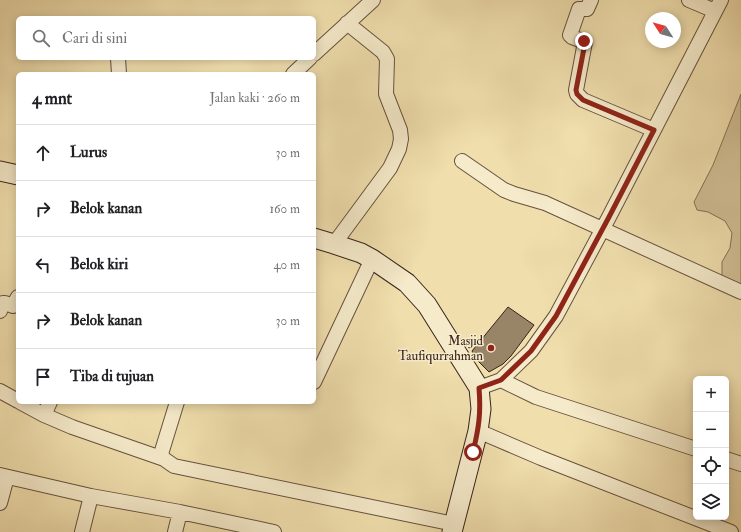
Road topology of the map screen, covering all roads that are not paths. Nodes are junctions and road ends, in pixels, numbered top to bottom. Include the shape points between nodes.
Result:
1 (374, 0) edge
2 (591, 0) edge
3 (689, 0) edge
4 (718, 5) edge
5 (347, 23) junction
6 (316, 52) edge
7 (118, 60) edge
8 (308, 60) edge
9 (119, 72) edge
10 (295, 72) edge
11 (654, 130) junction
12 (462, 161) dead end
13 (0, 171) edge
14 (16, 175) edge
15 (602, 228) junction
16 (316, 239) edge
17 (334, 244) junction
18 (372, 259) junction
19 (741, 292) edge
20 (16, 301) edge
21 (0, 311) edge
22 (316, 378) edge
23 (501, 380) junction
24 (479, 388) junction
25 (0, 391) edge
26 (16, 399) edge
27 (31, 404) edge
28 (177, 404) edge
29 (47, 408) edge
30 (478, 431) junction
31 (693, 448) edge
32 (164, 459) junction
33 (729, 460) edge
34 (741, 464) edge
35 (3, 476) edge
36 (91, 496) junction
37 (0, 503) edge
38 (180, 512) junction
39 (453, 528) edge
40 (269, 531) edge
41 (82, 532) edge
42 (175, 532) edge
43 (731, 532) edge

1 - 5 street
2 - 11 street via 587,9 580,8 570,35 585,42 577,94 583,100
3 - 4 street
4 - 11 street
5 - 6 street
5 - 17 street via 383,52 387,59 386,94 401,139 390,168
7 - 9 street
8 - 10 street
11 - 15 street
12 - 15 street via 504,190 545,203
13 - 14 main road
15 - 19 street
15 - 23 street via 556,316 531,351
16 - 17 main road
17 - 18 main road
18 - 22 street
18 - 24 main road via 407,283 427,305
20 - 21 street via 13,306 3,304
23 - 24 street
23 - 31 street via 536,397
24 - 30 main road via 481,408
25 - 26 street
27 - 29 street
28 - 32 street via 161,454
29 - 32 street via 78,429
30 - 39 main road
30 - 43 street
32 - 39 street via 174,466
33 - 34 street
35 - 36 street
35 - 37 street
36 - 38 street
36 - 41 street
38 - 40 street
38 - 42 street

